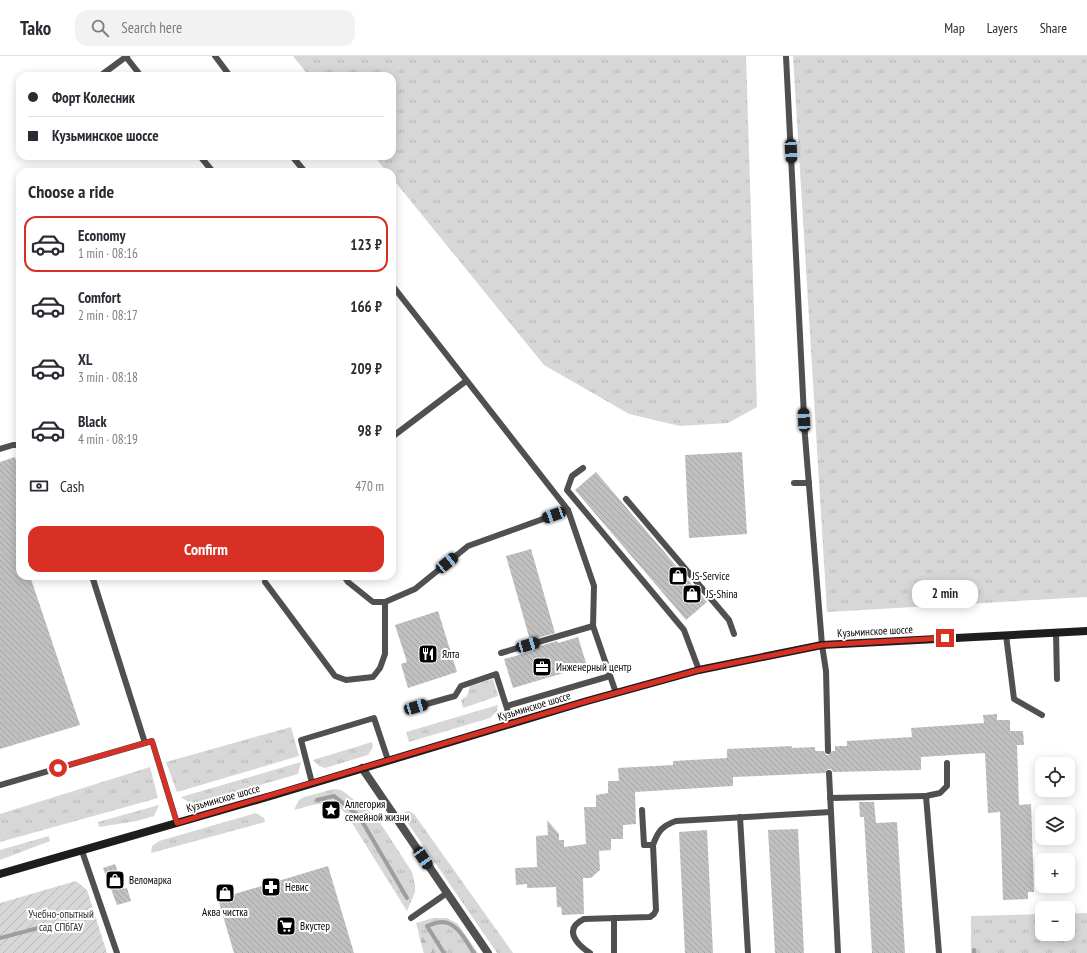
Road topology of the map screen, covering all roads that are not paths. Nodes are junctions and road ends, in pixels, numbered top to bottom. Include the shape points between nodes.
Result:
1 (126, 56) edge
2 (215, 56) edge
3 (786, 56) edge
4 (105, 72) edge
5 (138, 72) edge
6 (227, 72) edge
7 (295, 160) edge
8 (302, 168) edge
9 (396, 290) edge
10 (466, 381) junction
11 (396, 435) edge
12 (16, 445) edge
13 (0, 449) edge
14 (583, 468) dead end
15 (794, 483) dead end
16 (809, 484) junction
17 (626, 499) dead end
18 (568, 510) junction
19 (93, 580) edge
20 (347, 580) edge
21 (265, 582) dead end
22 (385, 602) junction
23 (593, 626) junction
24 (1087, 631) edge
25 (1056, 633) junction
26 (734, 634) dead end
27 (1006, 635) junction
28 (822, 645) junction
29 (501, 653) dead end
30 (699, 670) junction
31 (610, 676) junction
32 (1057, 679) dead end
33 (616, 693) junction
34 (507, 706) junction
35 (416, 707) dead end
36 (1042, 715) dead end
37 (512, 724) junction
38 (146, 743) junction
39 (828, 751) dead end
40 (388, 760) junction
41 (947, 763) dead end
42 (362, 768) junction
43 (828, 773) dead end
44 (312, 783) junction
45 (0, 784) edge
46 (926, 796) junction
47 (830, 798) junction
48 (642, 810) dead end
49 (831, 812) junction
50 (740, 817) junction
51 (177, 823) junction
52 (653, 845) junction
53 (82, 851) junction
54 (0, 874) edge
55 (447, 893) junction
56 (411, 918) dead end
57 (614, 918) junction
58 (117, 953) edge
59 (488, 953) edge
60 (590, 953) edge
61 (614, 953) edge
62 (748, 953) edge
63 (838, 953) edge
64 (939, 953) edge

1 - 4 lane
1 - 5 lane
2 - 6 lane
3 - 16 lane
7 - 8 lane
9 - 10 lane
10 - 11 lane
10 - 18 lane
12 - 13 lane
14 - 30 lane via 572,476 566,490 684,630
15 - 16 lane
16 - 28 lane
17 - 26 lane via 729,620
18 - 22 lane via 468,546 415,589
18 - 23 lane via 594,586
19 - 38 lane
20 - 22 lane via 373,602
21 - 22 lane via 335,676 346,680 372,677 380,668 385,654
23 - 29 lane
23 - 31 lane
24 - 25 main road, Кузьминское шоссе
25 - 27 main road, Кузьминское шоссе
25 - 32 lane
27 - 28 main road, Кузьминское шоссе
27 - 36 lane via 1014,699
28 - 30 main road, Кузьминское шоссе
28 - 39 lane via 826,671
30 - 33 main road, Кузьминское шоссе
31 - 33 lane
31 - 34 lane
33 - 37 main road, Кузьминское шоссе
34 - 35 lane via 496,674 461,686 455,696
34 - 37 lane
37 - 40 main road, Кузьминское шоссе
38 - 45 lane
38 - 51 lane via 152,741
40 - 42 main road, Кузьминское шоссе
40 - 44 lane via 374,718 301,740
41 - 46 lane via 947,786 940,793
42 - 44 main road, Кузьминское шоссе
42 - 55 street
43 - 47 lane
44 - 51 main road, Кузьминское шоссе
46 - 47 lane
46 - 64 lane
47 - 49 lane
48 - 52 lane via 644,845
49 - 50 lane
49 - 63 lane
50 - 52 lane via 676,821 666,824
50 - 62 lane
51 - 53 main road, Кузьминское шоссе
52 - 57 lane via 656,910 654,914 650,917
53 - 54 main road, Кузьминское шоссе
53 - 58 lane
55 - 56 lane
55 - 59 street
57 - 60 lane via 584,919 578,922 573,934 575,941
57 - 61 lane

